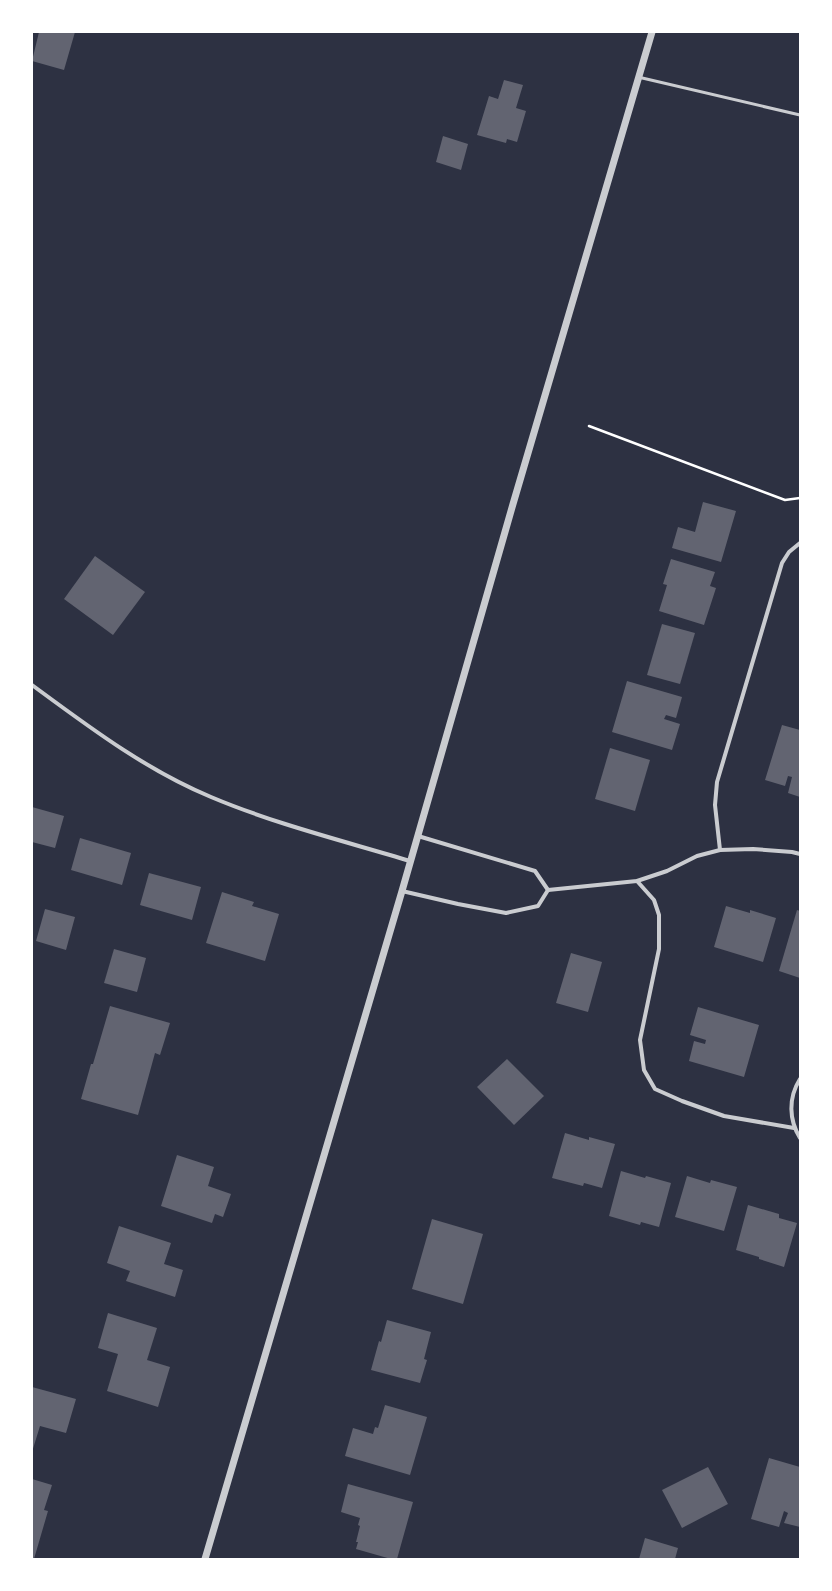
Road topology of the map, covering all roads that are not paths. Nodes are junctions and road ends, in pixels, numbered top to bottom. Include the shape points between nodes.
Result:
1 (652, 32) edge
2 (638, 77) junction
3 (800, 116) edge
4 (800, 543) edge
5 (32, 685) edge
6 (418, 836) junction
7 (720, 850) junction
8 (800, 854) edge
9 (410, 861) junction
10 (637, 881) junction
11 (548, 890) junction
12 (402, 891) junction
13 (800, 1079) edge
14 (794, 1128) junction
15 (800, 1138) edge
16 (205, 1559) edge

1 - 2 street
2 - 3 lane
2 - 6 street
4 - 7 street via 782,562 717,782 715,805
5 - 9 street via 96,733 131,755 211,797 260,815
6 - 9 street
6 - 11 street via 535,871
7 - 8 street via 753,849
7 - 10 street via 697,856 667,871
9 - 12 street
10 - 11 street
10 - 14 street via 654,900 659,916 659,948 640,1040 644,1070 655,1089 724,1116
11 - 12 street via 538,906 506,913
12 - 16 street
13 - 14 street via 792,1096 790,1112
14 - 15 street

